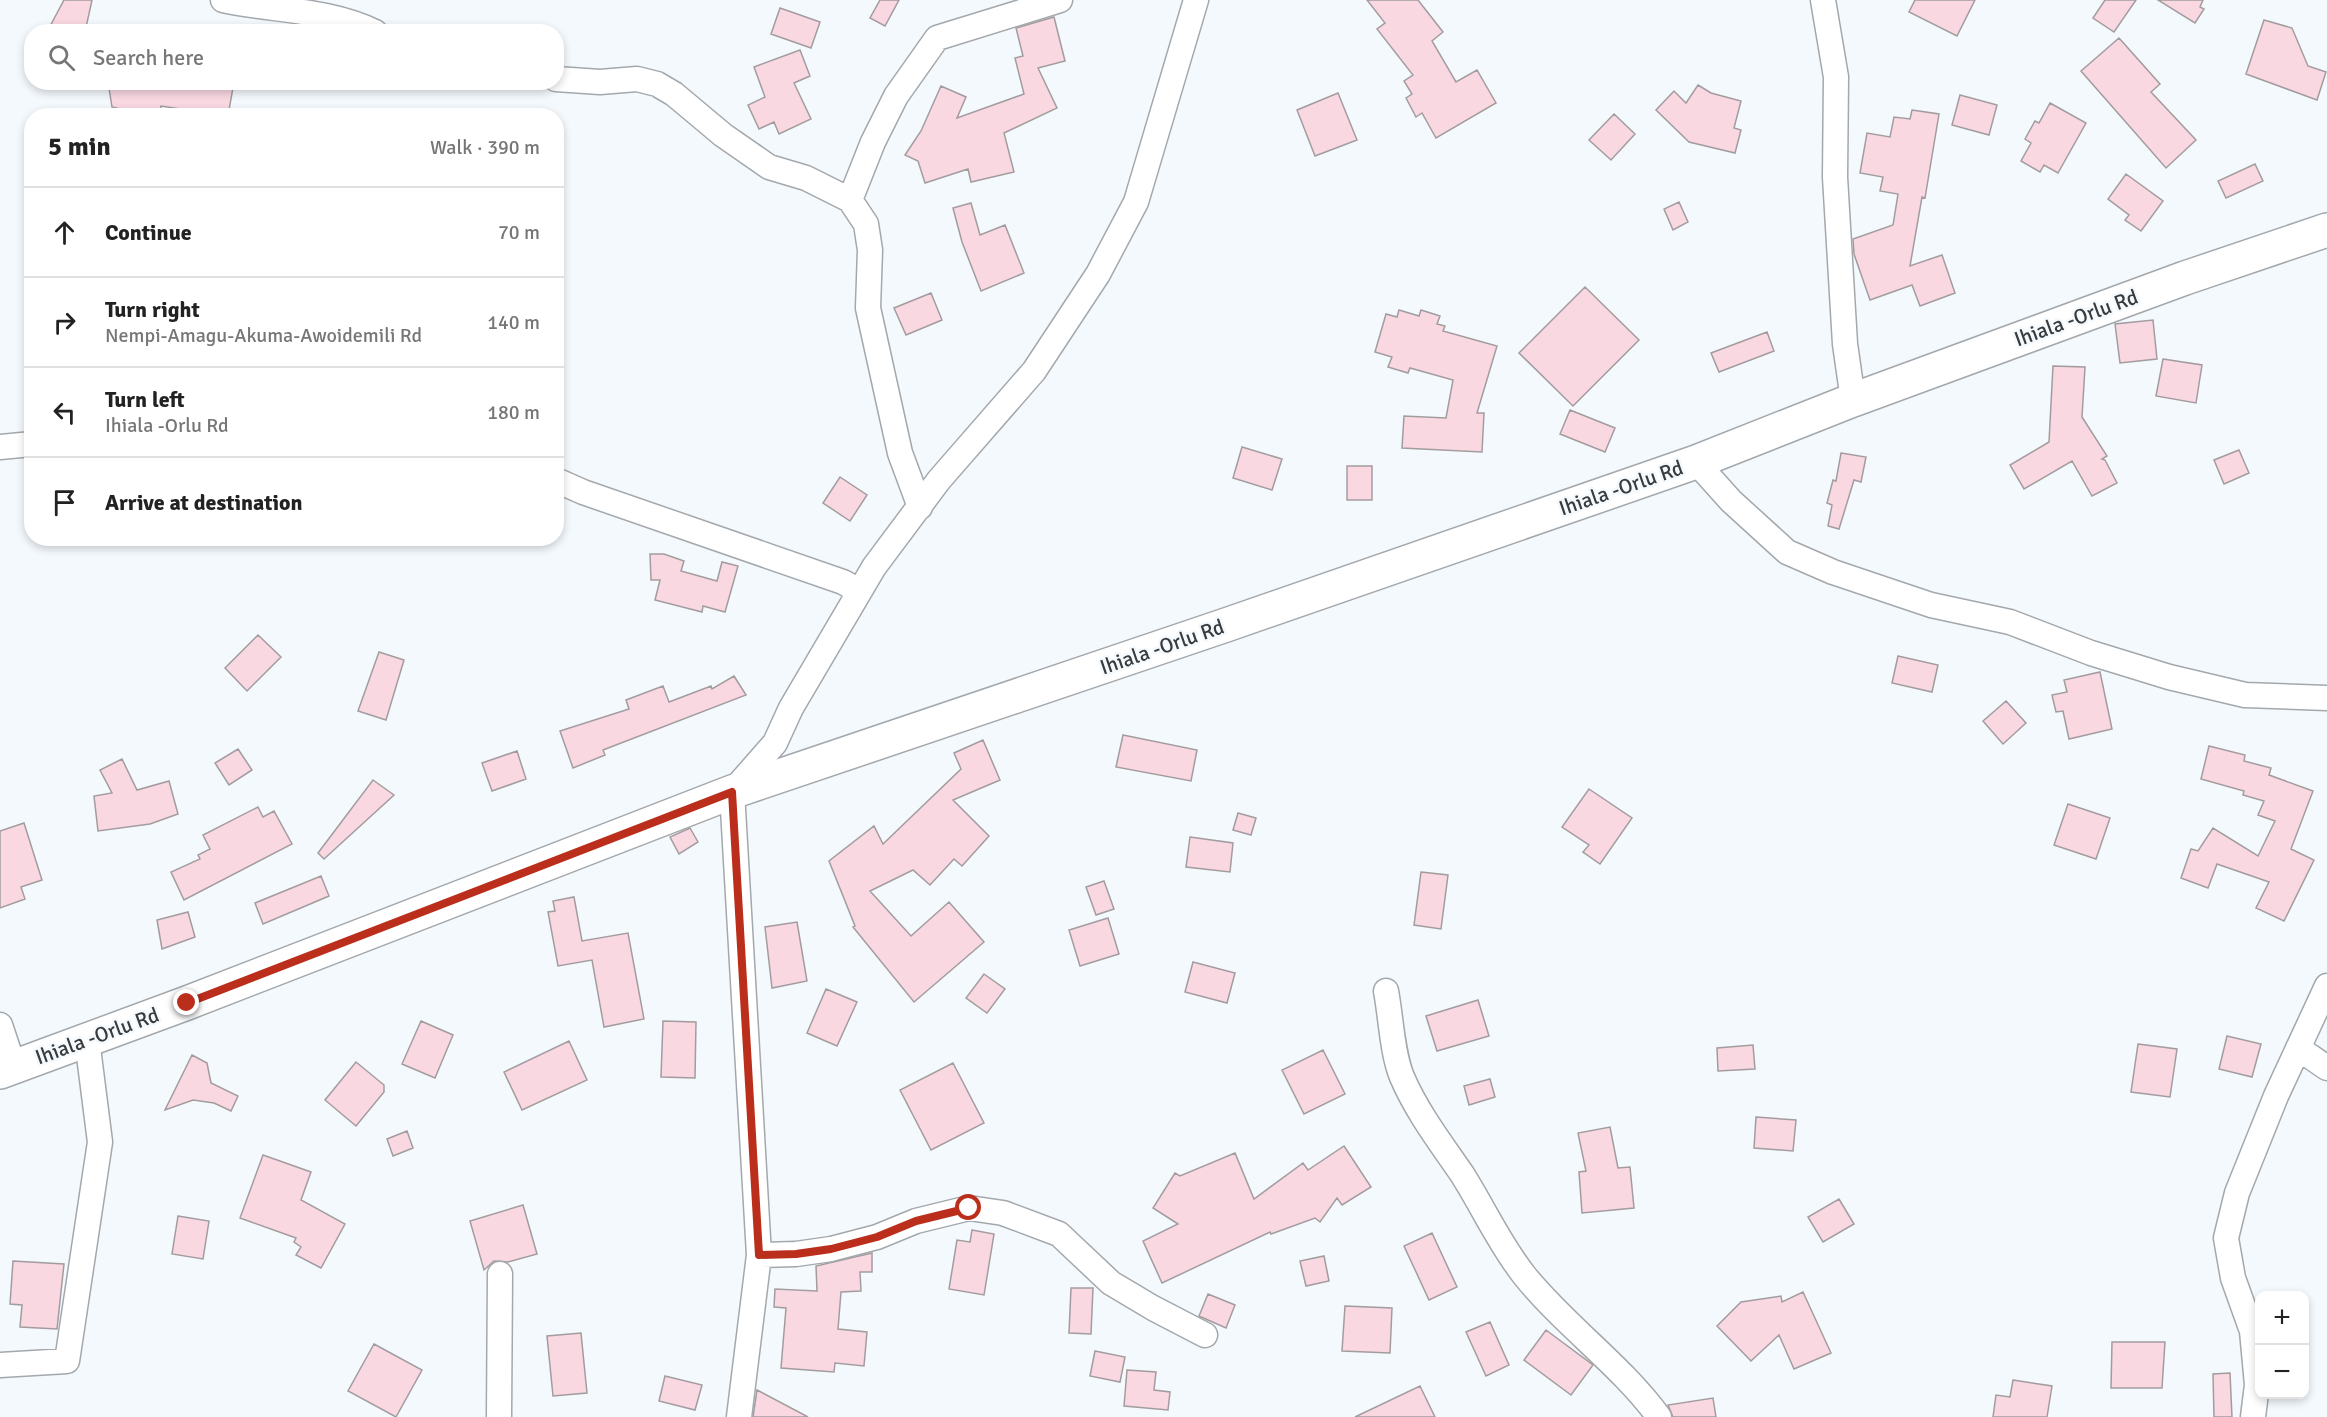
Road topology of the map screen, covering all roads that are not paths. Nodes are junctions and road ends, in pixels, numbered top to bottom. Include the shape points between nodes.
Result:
1 (223, 0) edge
2 (1060, 0) edge
3 (1196, 0) edge
4 (1823, 0) edge
5 (355, 24) edge
6 (564, 80) edge
7 (850, 200) junction
8 (2326, 233) edge
9 (1852, 400) junction
10 (24, 445) edge
11 (0, 447) edge
12 (1696, 462) junction
13 (564, 484) edge
14 (920, 507) junction
15 (859, 591) junction
16 (2327, 698) edge
17 (732, 792) junction
18 (2327, 986) edge
19 (1386, 991) dead end
20 (0, 1025) edge
21 (87, 1040) junction
22 (2298, 1048) junction
23 (2327, 1068) edge
24 (7, 1070) edge
25 (759, 1255) junction
26 (500, 1274) dead end
27 (1205, 1335) dead end
28 (0, 1365) edge
29 (499, 1417) edge
30 (739, 1417) edge
31 (1659, 1417) edge
32 (2253, 1417) edge

1 - 5 street via 331,14
2 - 7 street via 937,38 896,96
3 - 14 street via 1136,202 1098,274 1034,371
4 - 9 street via 1836,76 1835,177
6 - 7 street via 637,80 657,84 769,167 806,178
7 - 14 street via 866,224 870,250 868,308 900,453
8 - 9 main road, Ihiala -Orlu Rd via 2185,278
9 - 12 main road, Ihiala -Orlu Rd
10 - 11 street
12 - 16 street via 1731,501 1787,552 1833,572 1931,605 2010,622 2169,677 2245,695
12 - 17 main road, Ihiala -Orlu Rd
13 - 15 street
14 - 15 street
15 - 17 street via 790,708 776,743
17 - 21 main road, Ihiala -Orlu Rd
17 - 25 street
18 - 22 street
19 - 31 street via 1401,1075 1426,1124 1463,1175 1488,1221 1524,1274 1566,1321 1641,1393
20 - 24 street
21 - 24 main road, Ihiala -Orlu Rd
21 - 28 street via 100,1142 67,1361
22 - 23 street
22 - 32 street via 2237,1193 2226,1238 2233,1278 2252,1331 2257,1385
25 - 27 street via 831,1249 969,1208 1003,1213 1059,1234 1111,1283
25 - 30 street
26 - 29 street

